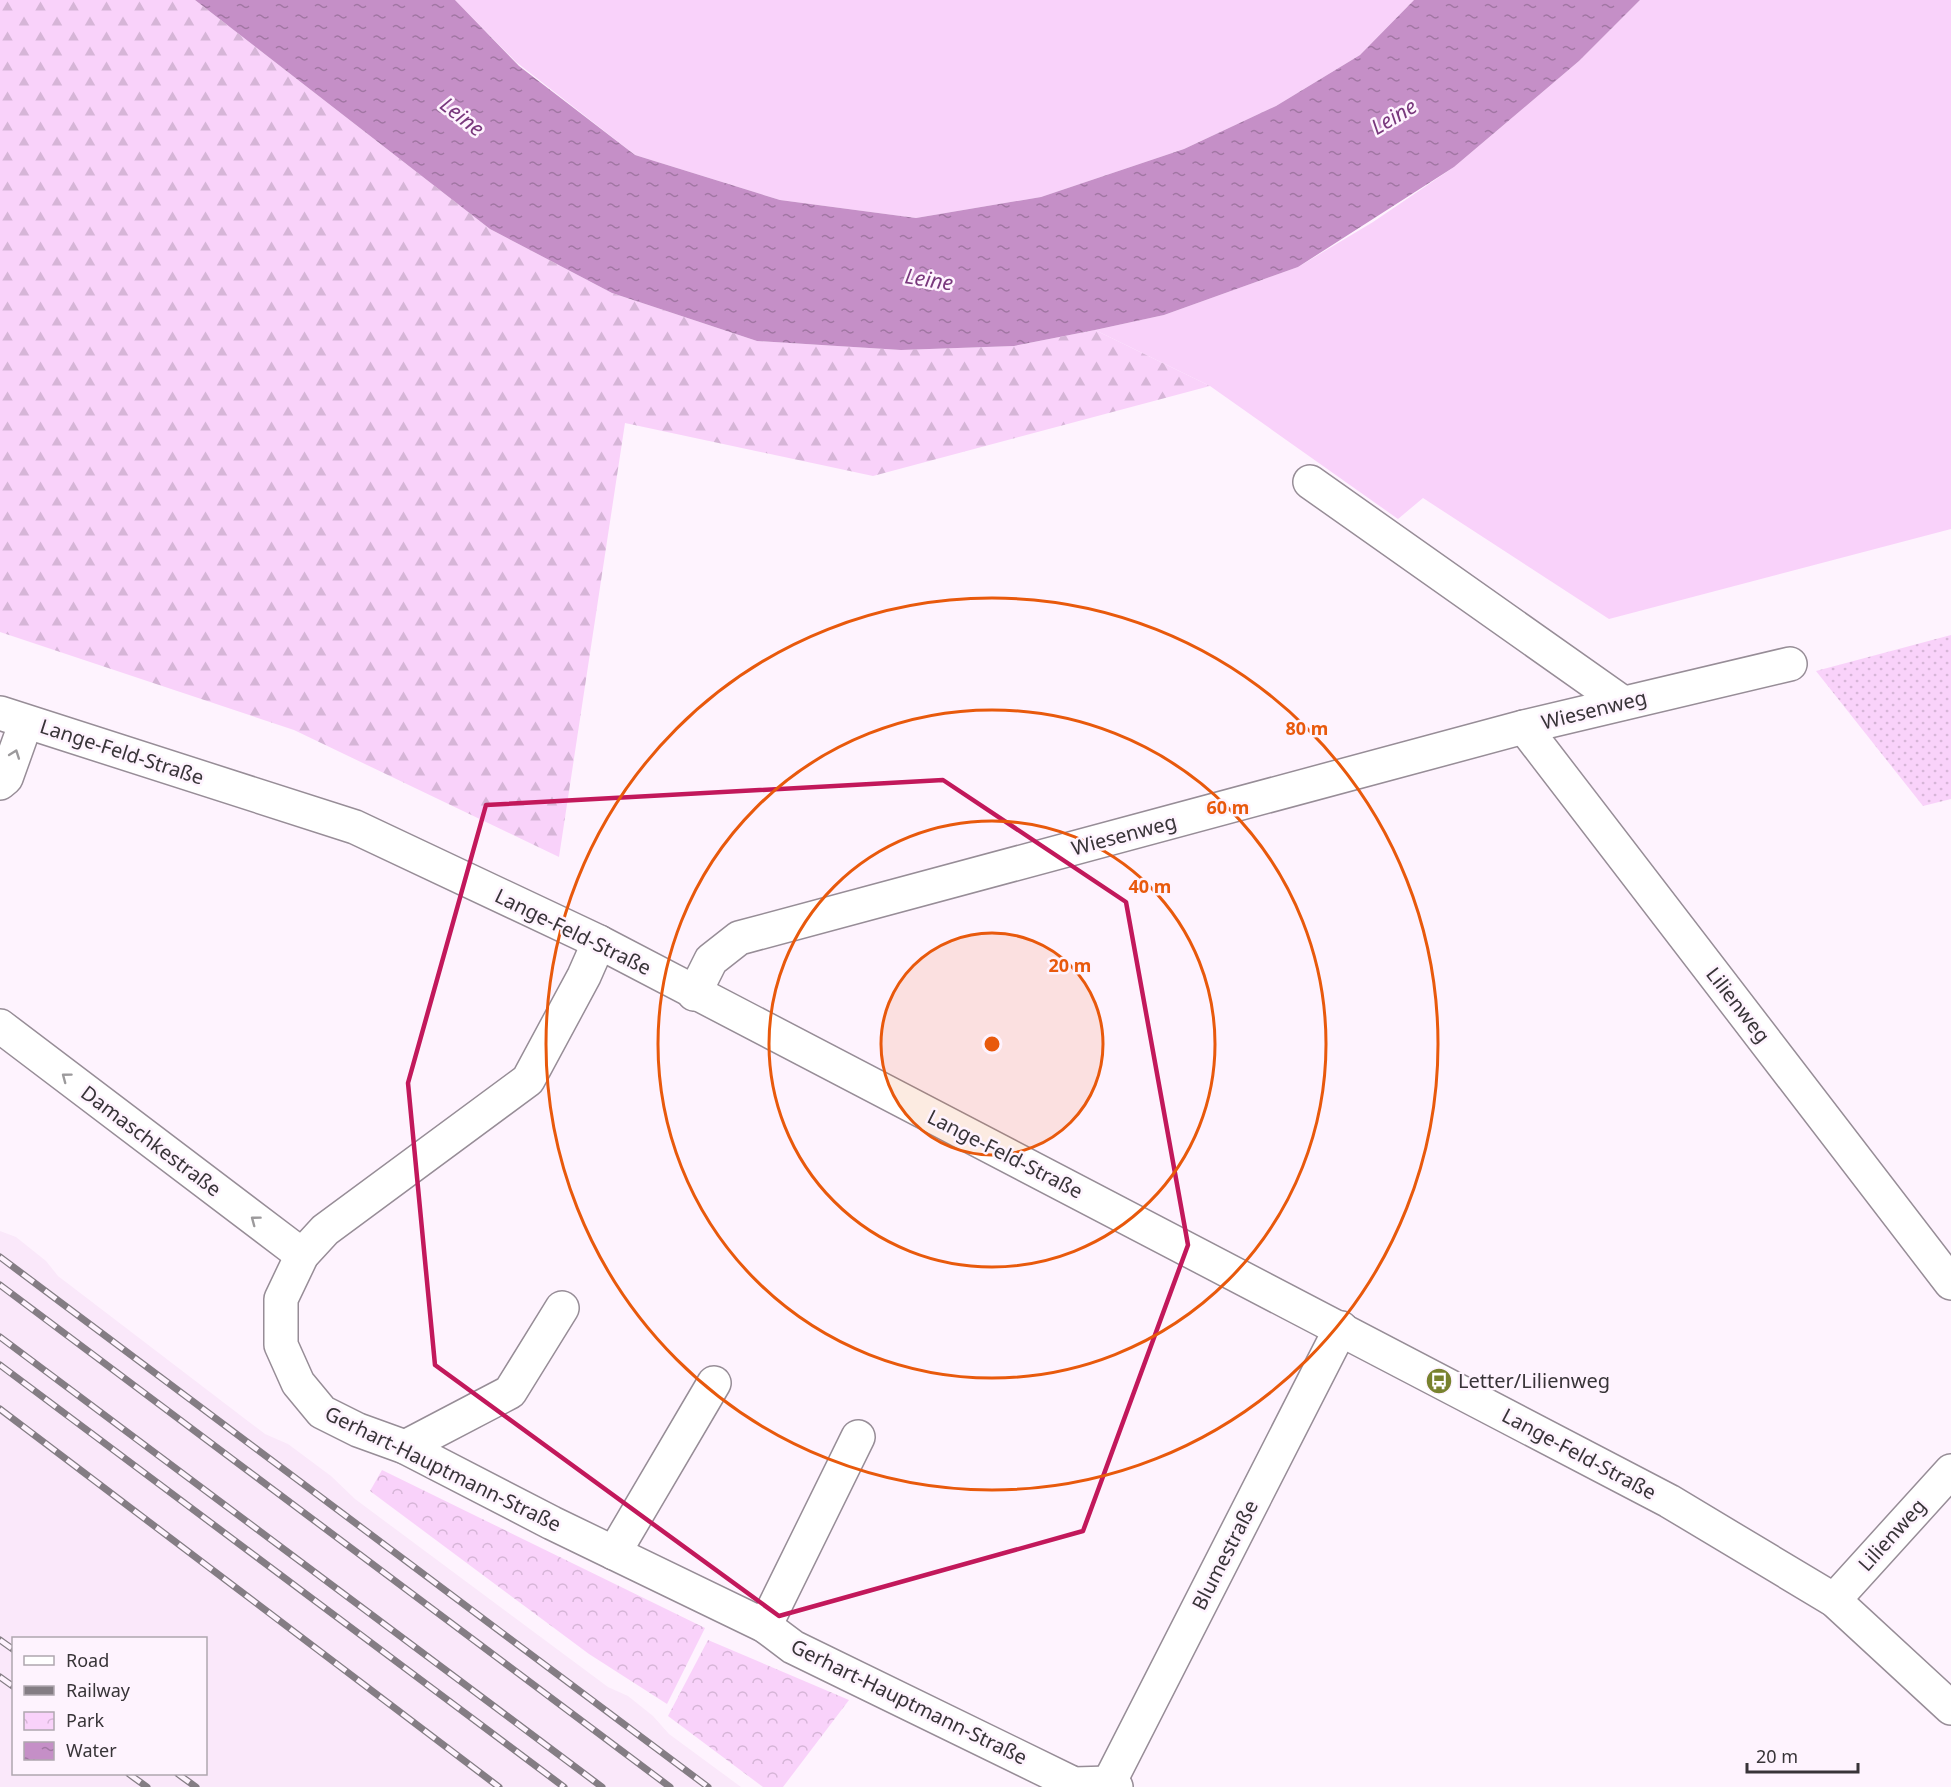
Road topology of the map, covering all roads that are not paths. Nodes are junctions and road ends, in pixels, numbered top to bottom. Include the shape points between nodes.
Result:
1 (1310, 482) dead end
2 (1790, 664) dead end
3 (1623, 703) junction
4 (13, 717) edge
5 (1524, 727) junction
6 (0, 783) edge
7 (598, 942) junction
8 (694, 994) junction
9 (0, 1026) edge
10 (302, 1255) junction
11 (1951, 1283) edge
12 (562, 1308) dead end
13 (1341, 1328) junction
14 (714, 1383) dead end
15 (858, 1437) dead end
16 (405, 1448) junction
17 (1951, 1471) edge
18 (614, 1553) junction
19 (1834, 1600) junction
20 (765, 1626) junction
21 (1951, 1708) edge
22 (1112, 1785) edge

1 - 3 street
2 - 3 street, Wiesenweg
3 - 5 street, Wiesenweg
6 -> 4 street via 6,778
4 - 7 street, Lange-Feld-Straße via 355,827
5 - 8 street, Wiesenweg via 739,938 711,960
5 - 11 street, Lilienweg
7 - 8 street, Lange-Feld-Straße
7 - 10 street, Gerhart-Hauptmann-Straße via 528,1080 325,1230
8 - 13 street, Lange-Feld-Straße
10 -> 9 street, Damaschkestraße
10 - 16 street, Gerhart-Hauptmann-Straße via 281,1299 281,1345 298,1383 322,1412
12 - 16 street via 510,1392
13 - 19 street, Lange-Feld-Straße via 1669,1502
13 - 22 street, Blumestraße
14 - 18 street
15 - 20 street
16 - 18 street, Gerhart-Hauptmann-Straße
17 - 19 street, Lilienweg
18 - 20 street, Gerhart-Hauptmann-Straße
19 - 21 street, Lange-Feld-Straße
20 - 22 street, Gerhart-Hauptmann-Straße via 793,1647 1074,1784

